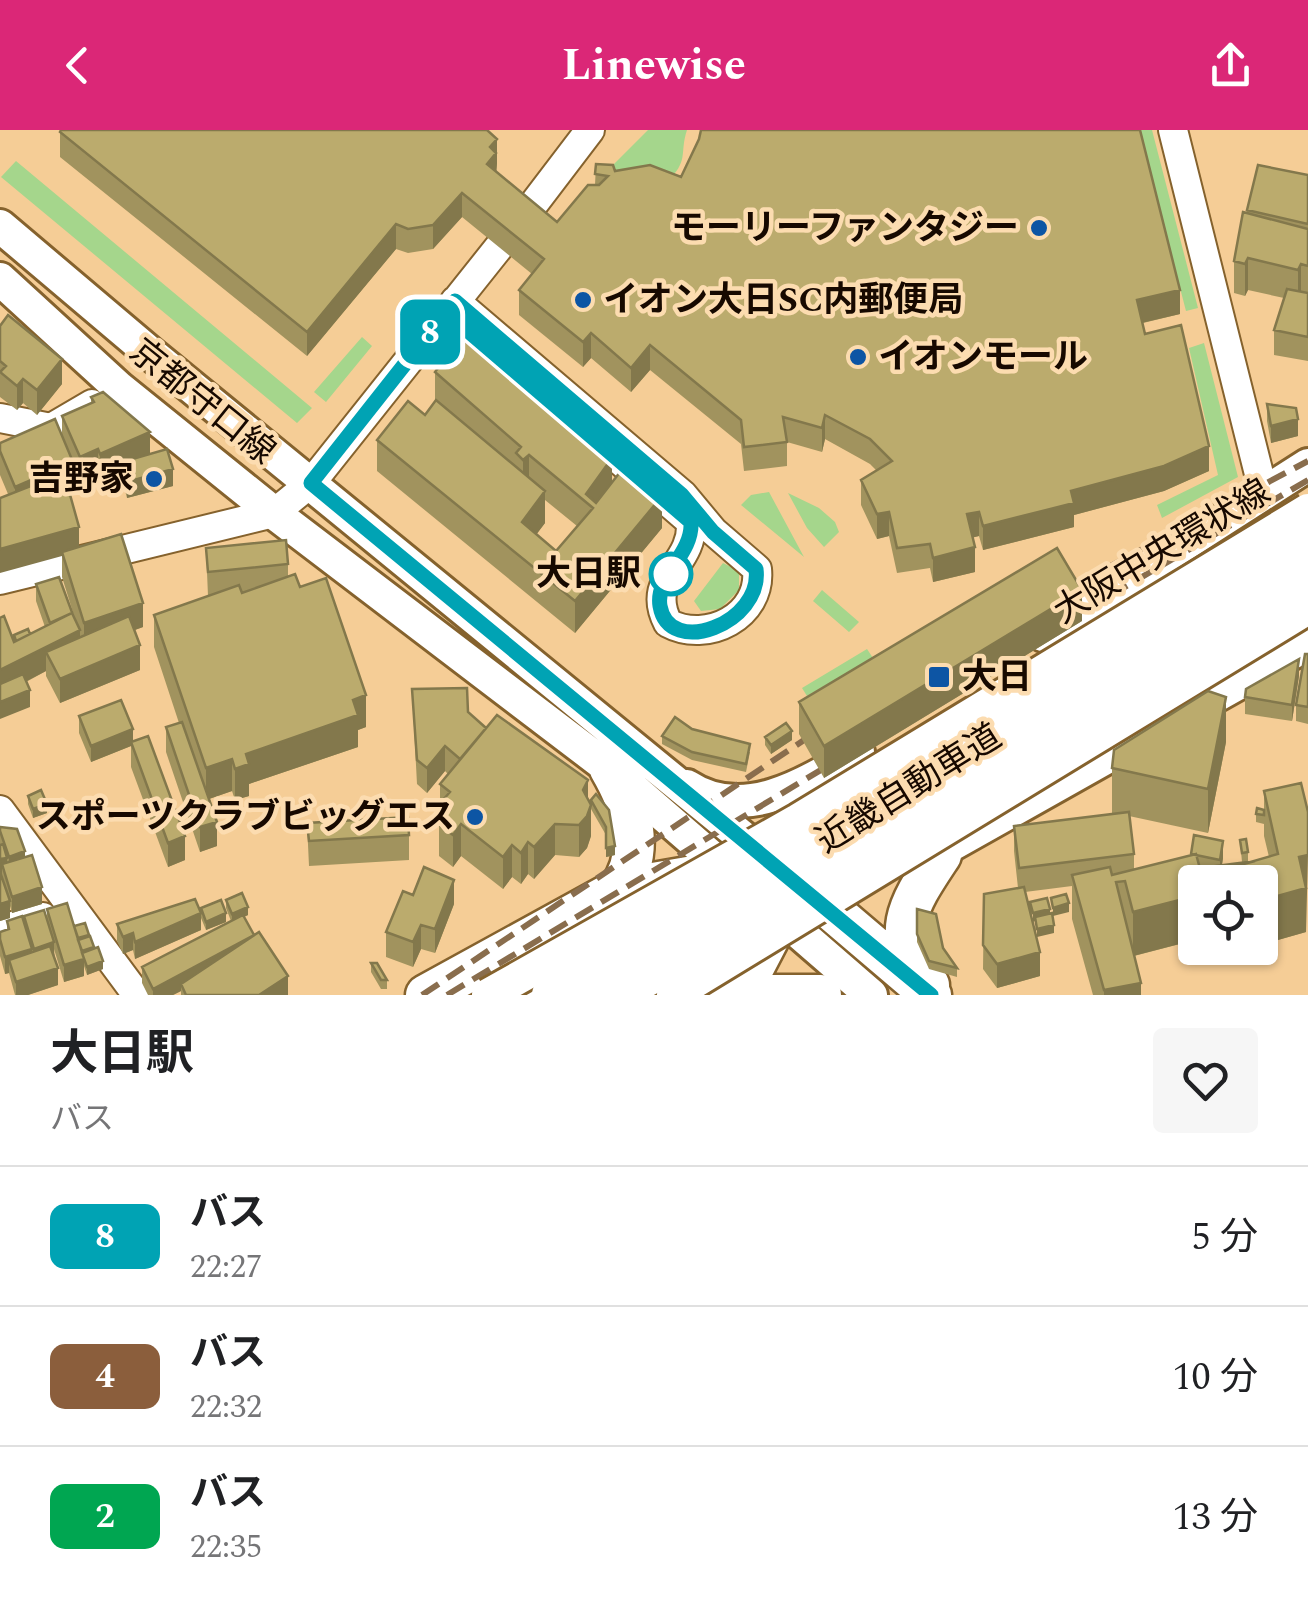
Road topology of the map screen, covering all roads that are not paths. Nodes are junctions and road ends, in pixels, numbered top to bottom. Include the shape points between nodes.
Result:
1 (590, 130) edge
2 (1173, 130) edge
3 (523, 218) edge
4 (0, 226) edge
5 (499, 247) dead end
6 (0, 278) edge
7 (451, 306) junction
8 (119, 388) junction
9 (0, 418) edge
10 (1308, 465) edge
11 (311, 483) junction
12 (1264, 494) junction
13 (1308, 510) edge
14 (274, 513) junction
15 (1308, 526) edge
16 (1308, 536) edge
17 (1308, 555) edge
18 (1308, 578) edge
19 (0, 580) edge
20 (1308, 608) edge
21 (1308, 644) edge
22 (620, 758) junction
23 (792, 793) junction
24 (5, 824) edge
25 (941, 855) junction
26 (767, 884) junction
27 (618, 889) junction
28 (74, 908) junction
29 (0, 930) edge
30 (137, 995) edge
31 (426, 995) edge
32 (488, 995) edge
33 (526, 995) edge
34 (552, 995) edge
35 (614, 995) edge
36 (643, 995) edge
37 (673, 995) edge
38 (722, 995) edge
39 (754, 995) edge
40 (821, 995) edge
41 (872, 995) edge
42 (934, 995) edge

1 - 3 street
2 - 12 street
4 - 11 main road, 京都守口線
5 - 7 street
6 - 8 main road, 京都守口線
7 - 7 street via 682,495 756,569 758,586 748,604 723,627 682,630 660,608 660,588 692,540 691,522
7 - 11 street
8 - 9 street via 51,428
8 - 14 main road, 京都守口線
10 - 12 main road
11 - 14 street
11 - 22 main road, 京都守口線
12 - 23 main road
13 - 32 main road, 大阪中央環状線, bridge via 798,820
14 - 19 street
14 - 22 main road, 京都守口線
15 - 26 main road via 779,853
16 - 34 highway, 近畿自動車道, bridge via 815,849
17 - 26 main road
18 - 35 highway, 近畿自動車道, bridge via 832,872
20 - 37 main road, bridge
21 - 25 main road
22 - 23 main road via 700,795 748,800
22 - 26 main road, 京都守口線
22 - 27 highway via 634,828 630,872
23 - 26 main road via 766,812
24 - 28 street
25 - 26 main road via 862,887
25 - 42 highway via 914,896 905,928 915,964
26 - 27 highway
26 - 33 main road via 700,898
26 - 36 main road via 730,947
26 - 38 highway via 755,965
26 - 41 main road, 京都守口線
26 - 42 highway
27 - 31 highway
28 - 29 street
28 - 30 street
39 - 40 highway

